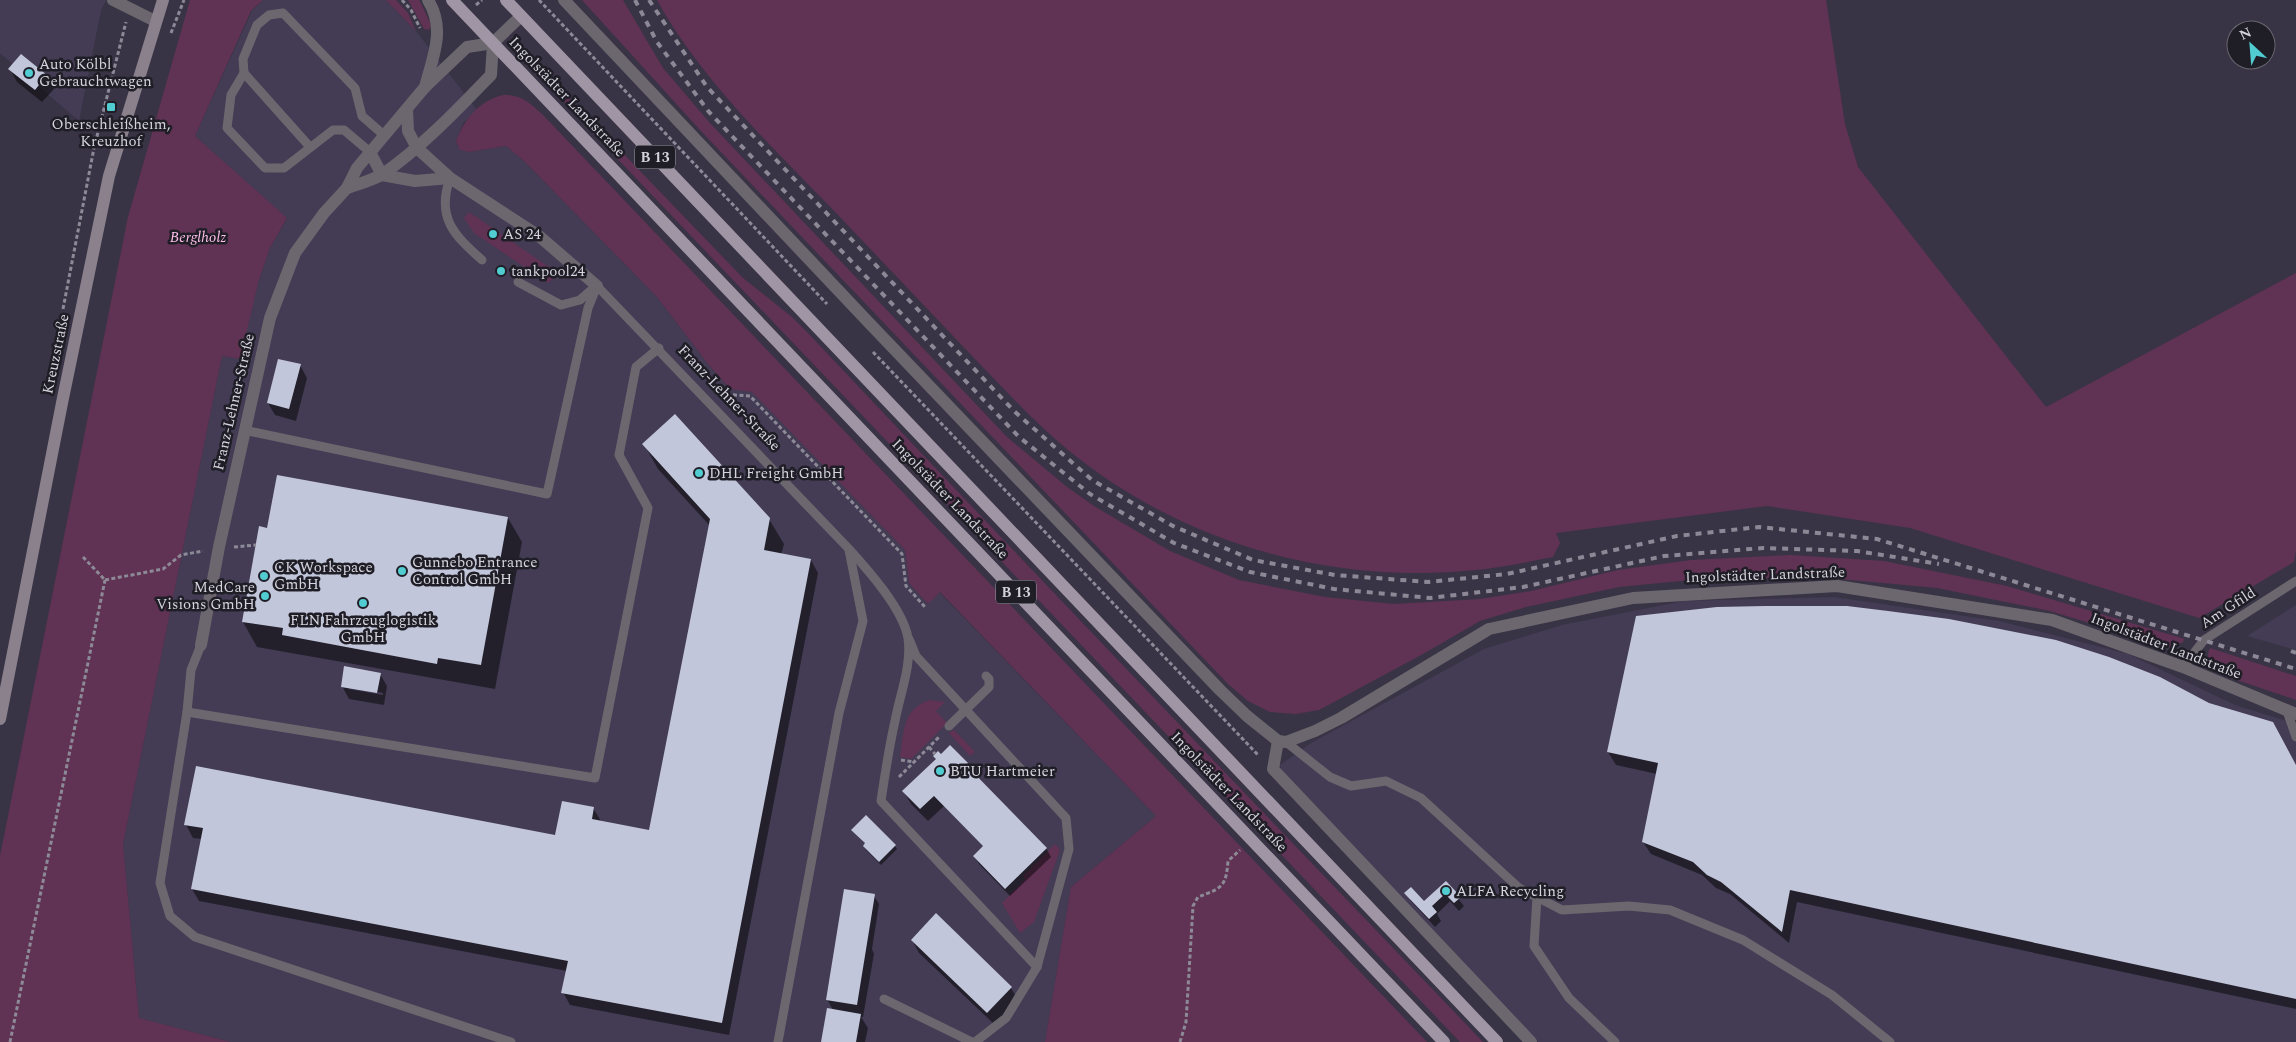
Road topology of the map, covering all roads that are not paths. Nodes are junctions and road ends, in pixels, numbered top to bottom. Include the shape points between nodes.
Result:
1 (113, 0) edge
2 (163, 0) edge
3 (428, 0) edge
4 (452, 0) edge
5 (506, 0) edge
6 (564, 0) edge
7 (521, 16) junction
8 (155, 21) junction
9 (493, 43) junction
10 (244, 73) junction
11 (424, 87) junction
12 (407, 109) junction
13 (385, 136) junction
14 (310, 147) junction
15 (417, 148) junction
16 (370, 152) junction
17 (382, 174) junction
18 (450, 178) junction
19 (347, 188) junction
20 (482, 260) dead end
21 (518, 282) dead end
22 (598, 286) junction
23 (659, 348) junction
24 (244, 430) junction
25 (849, 548) junction
26 (2296, 581) edge
27 (908, 637) junction
28 (201, 645) joint
29 (2183, 667) junction
30 (986, 676) dead end
31 (967, 710) junction
32 (187, 712) junction
33 (2291, 713) edge
34 (0, 719) edge
35 (949, 726) road end
36 (2296, 737) edge
37 (1282, 742) junction
38 (1536, 897) junction
39 (1037, 967) junction
40 (884, 999) dead end
41 (511, 1042) edge
42 (778, 1042) edge
43 (974, 1042) edge
44 (1444, 1042) edge
45 (1497, 1042) edge
46 (1531, 1042) edge
47 (1616, 1042) edge
48 (1890, 1042) edge

1 - 8 street
2 - 8 main road, Kreuzstraße
3 - 11 street via 439,33
4 - 9 main road, Ingolstädter Landstraße / B 13
5 - 7 main road, Ingolstädter Landstraße / B 13
6 - 37 street via 1206,676 1247,716
7 - 9 street
7 - 45 main road, Ingolstädter Landstraße / B 13
8 - 34 main road, Kreuzstraße via 109,176
9 - 11 street, Franz-Lehner-Straße via 467,47
9 - 15 street, Franz-Lehner-Straße via 491,75
9 - 44 main road, Ingolstädter Landstraße / B 13
10 - 13 lane via 243,59 257,25 268,15 283,13 355,88 362,116
10 - 14 lane
10 - 14 lane via 231,95 227,128 265,168 284,168
11 - 12 street, Franz-Lehner-Straße
12 - 13 street, Franz-Lehner-Straße
12 - 15 street, Franz-Lehner-Straße via 408,131
13 - 16 street, Franz-Lehner-Straße
14 - 16 lane via 332,130 344,130
15 - 17 street, Franz-Lehner-Straße
15 - 18 street, Franz-Lehner-Straße
16 - 17 street
16 - 19 street, Franz-Lehner-Straße
17 - 18 street via 415,181
17 - 19 street, Franz-Lehner-Straße
18 - 20 lane via 444,195 447,221 457,238
18 - 22 street, Franz-Lehner-Straße via 539,236
19 - 24 street, Franz-Lehner-Straße via 295,253 270,318
21 - 22 lane via 561,305 580,300
22 - 23 lane, Franz-Lehner-Straße
22 - 24 lane via 588,308 547,494
23 - 25 lane, Franz-Lehner-Straße
23 - 32 lane via 636,367 619,455 648,508 595,778
24 - 28 street, Franz-Lehner-Straße
25 - 27 lane, Franz-Lehner-Straße via 877,580
25 - 42 lane via 863,621 839,713
26 - 29 lane, Am Gfild via 2204,640
27 - 31 lane via 916,656
27 - 39 lane, Franz-Lehner-Straße via 907,670 881,801
28 - 32 lane via 191,670
29 - 33 street, Ingolstädter Landstraße
29 - 37 street, Ingolstädter Landstraße via 2052,620 1837,586 1633,598 1489,629 1341,718
30 - 31 lane via 989,687
31 - 35 lane
31 - 39 lane via 1066,818 1069,849
32 - 41 lane via 160,883 170,916 195,937
33 - 36 lane
37 - 38 lane via 1330,777 1351,786 1386,781 1421,798 1519,888
37 - 46 street via 1272,769
38 - 47 lane via 1534,946 1569,998
38 - 48 lane via 1562,910 1629,906 1670,910 1743,940 1832,995
39 - 43 lane via 1006,1018
40 - 43 lane

